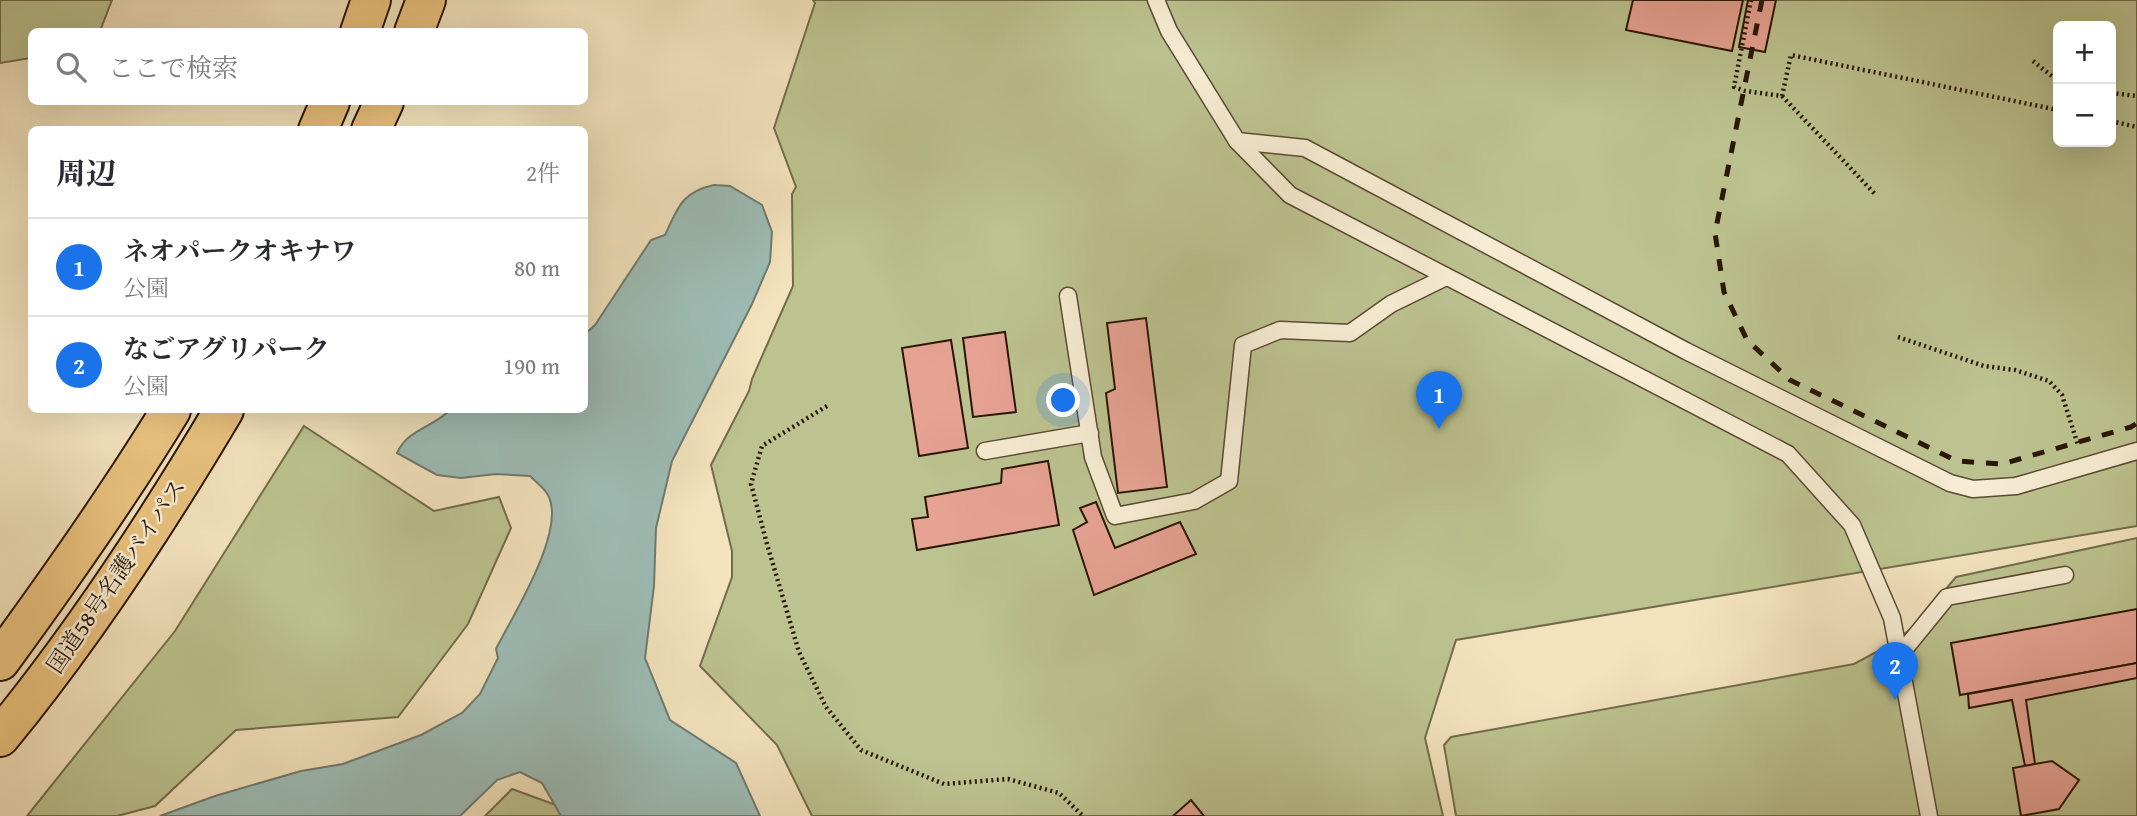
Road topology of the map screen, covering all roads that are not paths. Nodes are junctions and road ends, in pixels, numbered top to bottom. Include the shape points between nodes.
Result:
1 (371, 0) edge
2 (426, 0) edge
3 (1144, 0) edge
4 (1156, 0) edge
5 (361, 28) edge
6 (416, 28) edge
7 (1168, 31) junction
8 (329, 105) edge
9 (383, 105) edge
10 (320, 126) edge
11 (373, 126) edge
12 (1237, 141) junction
13 (1446, 276) junction
14 (1068, 296) dead end
15 (169, 413) edge
16 (222, 413) edge
17 (1090, 433) junction
18 (985, 451) dead end
19 (2137, 451) edge
20 (2065, 575) dead end
21 (1899, 656) junction
22 (0, 661) edge
23 (0, 737) edge
24 (1929, 816) edge

1 - 5 highway
2 - 6 highway
3 - 7 lane
4 - 7 lane
7 - 12 lane
8 - 10 highway
9 - 11 highway
12 - 13 lane via 1290,195
12 - 19 lane via 1305,148 1686,351 1950,483 1973,489 2016,486
13 - 17 lane via 1391,304 1350,333 1280,330 1243,345 1229,481 1194,501 1115,516 1093,457
13 - 21 lane via 1788,454 1852,526 1892,618
14 - 17 lane
15 - 22 highway, 国道58号名護バイパス via 71,564
16 - 23 highway, 国道58号名護バイパス via 106,594
17 - 18 lane
20 - 21 lane via 1947,597
21 - 24 lane

